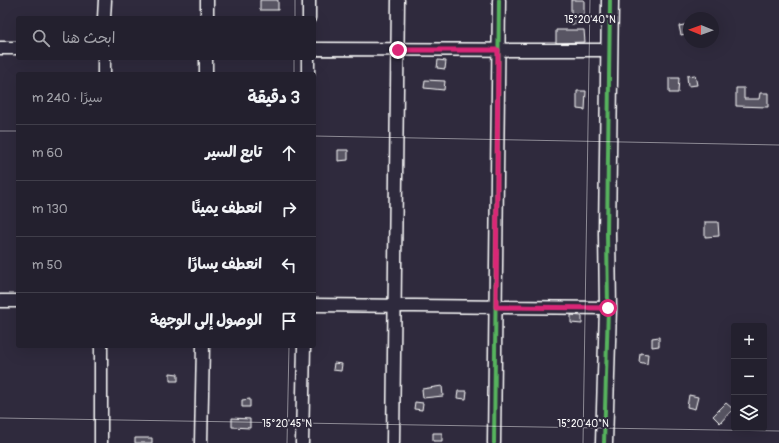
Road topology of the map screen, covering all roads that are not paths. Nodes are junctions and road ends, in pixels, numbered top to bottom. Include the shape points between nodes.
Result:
1 (105, 0) edge
2 (207, 0) edge
3 (309, 0) edge
4 (398, 0) edge
5 (499, 0) edge
6 (610, 0) edge
7 (104, 16) edge
8 (207, 16) edge
9 (309, 16) edge
10 (0, 48) edge
11 (16, 48) edge
12 (316, 49) edge
13 (398, 50) junction
14 (498, 50) junction
15 (610, 50) junction
16 (104, 60) edge
17 (206, 60) edge
18 (308, 60) edge
19 (104, 72) edge
20 (206, 72) edge
21 (308, 72) edge
22 (0, 301) edge
23 (16, 301) edge
24 (316, 305) edge
25 (394, 306) junction
26 (496, 307) junction
27 (608, 308) junction
28 (102, 348) edge
29 (202, 348) edge
30 (304, 348) edge
31 (101, 443) edge
32 (201, 443) edge
33 (302, 443) edge
34 (393, 443) edge
35 (494, 443) edge
36 (604, 443) edge

1 - 7 street
2 - 8 street
3 - 9 street
4 - 13 street
5 - 14 street
6 - 15 street
10 - 11 street
12 - 13 street
13 - 14 street
13 - 25 street
14 - 15 street
14 - 26 street
15 - 27 street
16 - 19 street
17 - 20 street
18 - 21 street
22 - 23 street
24 - 25 street
25 - 26 street
25 - 34 street
26 - 27 street
26 - 35 street
27 - 36 street
28 - 31 street
29 - 32 street
30 - 33 street

